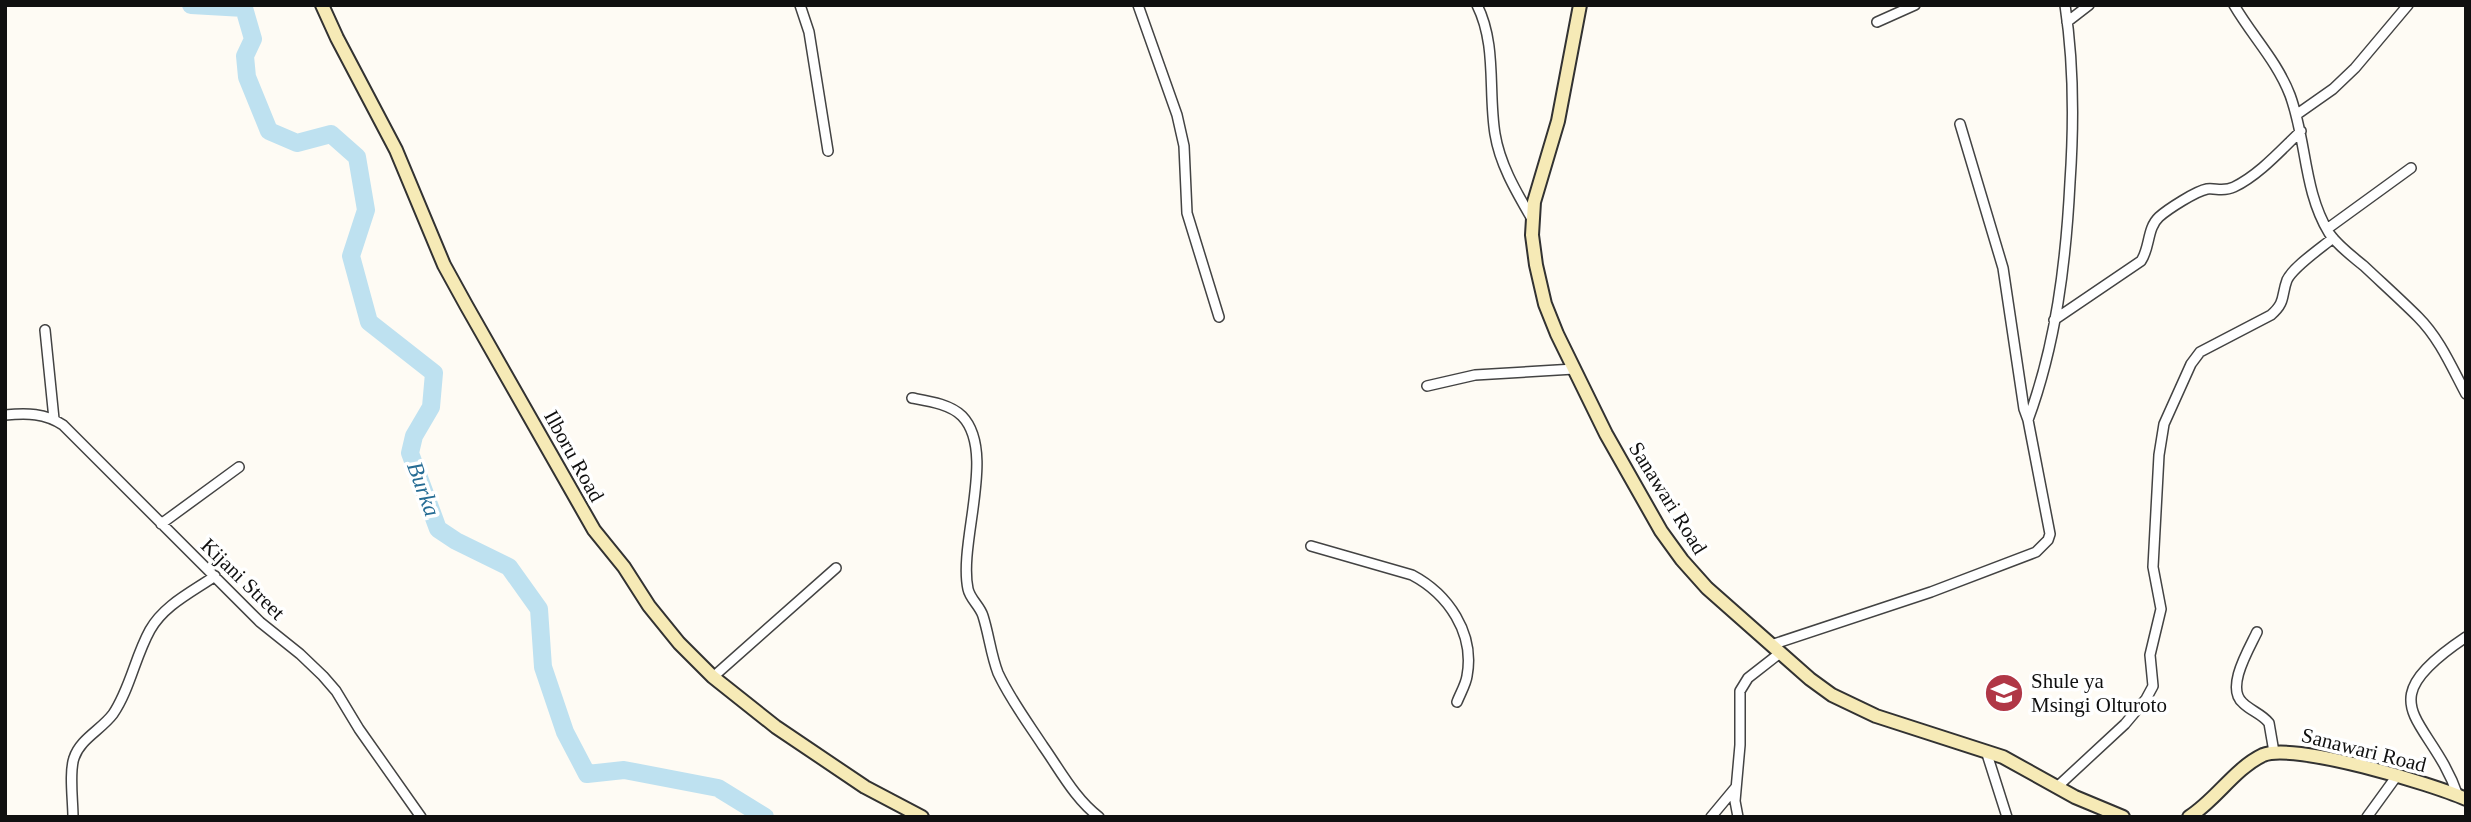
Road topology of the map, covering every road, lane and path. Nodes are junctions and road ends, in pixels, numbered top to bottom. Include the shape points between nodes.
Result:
1 (322, 5) edge
2 (800, 5) edge
3 (1139, 5) edge
4 (1478, 5) edge
5 (1580, 5) edge
6 (1915, 5) edge
7 (2065, 5) edge
8 (2089, 5) edge
9 (2234, 5) edge
10 (2408, 5) edge
11 (1877, 22) dead end
12 (2067, 22) junction
13 (2296, 115) junction
14 (1960, 124) dead end
15 (2301, 131) junction
16 (828, 150) dead end
17 (2411, 167) dead end
18 (1532, 219) junction
19 (2327, 229) junction
20 (2333, 238) junction
21 (1219, 317) dead end
22 (2054, 320) junction
23 (45, 330) dead end
24 (1574, 369) junction
25 (1427, 386) dead end
26 (2466, 394) edge
27 (912, 398) dead end
28 (5, 415) edge
29 (54, 419) junction
30 (2028, 419) junction
31 (239, 467) dead end
32 (161, 524) junction
33 (1311, 546) dead end
34 (836, 568) dead end
35 (215, 576) junction
36 (2257, 632) dead end
37 (2466, 637) edge
38 (1775, 649) junction
39 (713, 677) junction
40 (1457, 702) dead end
41 (1986, 751) junction
42 (2274, 752) junction
43 (2396, 777) junction
44 (1737, 785) junction
45 (2057, 787) junction
46 (2462, 798) edge
47 (73, 817) edge
48 (421, 817) edge
49 (922, 817) edge
50 (1100, 817) edge
51 (1712, 817) edge
52 (1738, 817) edge
53 (2007, 817) edge
54 (2123, 817) edge
55 (2189, 817) edge
56 (2367, 817) edge

1 - 39 street, Ilboru Road via 396,150 444,265 569,489 649,606
2 - 16 street
3 - 21 street via 1178,115 1187,213
4 - 18 street via 1488,30 1495,138
5 - 18 street, Sanawari Road via 1563,97
6 - 11 street
7 - 12 street
8 - 12 street
9 - 13 street via 2272,59
10 - 13 street via 2355,68
12 - 22 street via 2073,92 2071,170 2065,257
13 - 15 street
14 - 30 street via 2003,268
15 - 19 street via 2311,192
15 - 22 street via 2234,187 2206,189 2159,217 2141,261
17 - 19 street
18 - 24 street, Sanawari Road via 1543,295
19 - 20 street
20 - 26 street via 2420,319
20 - 45 street via 2288,278 2279,308 2200,352 2191,364 2164,424 2159,455 2153,567 2161,609 2150,655 2153,686 2125,724
22 - 30 street via 2044,372
23 - 29 street
24 - 25 street via 1475,375
24 - 38 street, Sanawari Road via 1672,546 1707,588
27 - 50 street via 948,408 967,425 977,461 967,552 968,588 983,615 995,665 1005,685 1068,783
28 - 29 street
29 - 32 street, Kijani Street
30 - 38 street via 2050,534 2044,546
31 - 32 street
32 - 35 street, Kijani Street
33 - 40 street via 1412,575 1446,601 1461,623 1467,652 1467,676
34 - 39 street
35 - 47 street via 155,622 116,709 77,750 72,763
35 - 48 street, Kijani Street via 337,691
36 - 42 street via 2236,691 2242,703 2269,723
37 - 46 street via 2433,660 2416,681 2410,701 2415,719
38 - 41 street, Sanawari Road via 1844,702
38 - 44 street via 1740,691
39 - 49 street, Ilboru Road via 811,752
41 - 45 street, Sanawari Road
41 - 53 street
42 - 43 street, Sanawari Road via 2311,754
42 - 55 street, Sanawari Road via 2255,760
43 - 46 street, Sanawari Road
43 - 56 street
44 - 51 street
44 - 52 street
45 - 54 street, Sanawari Road

